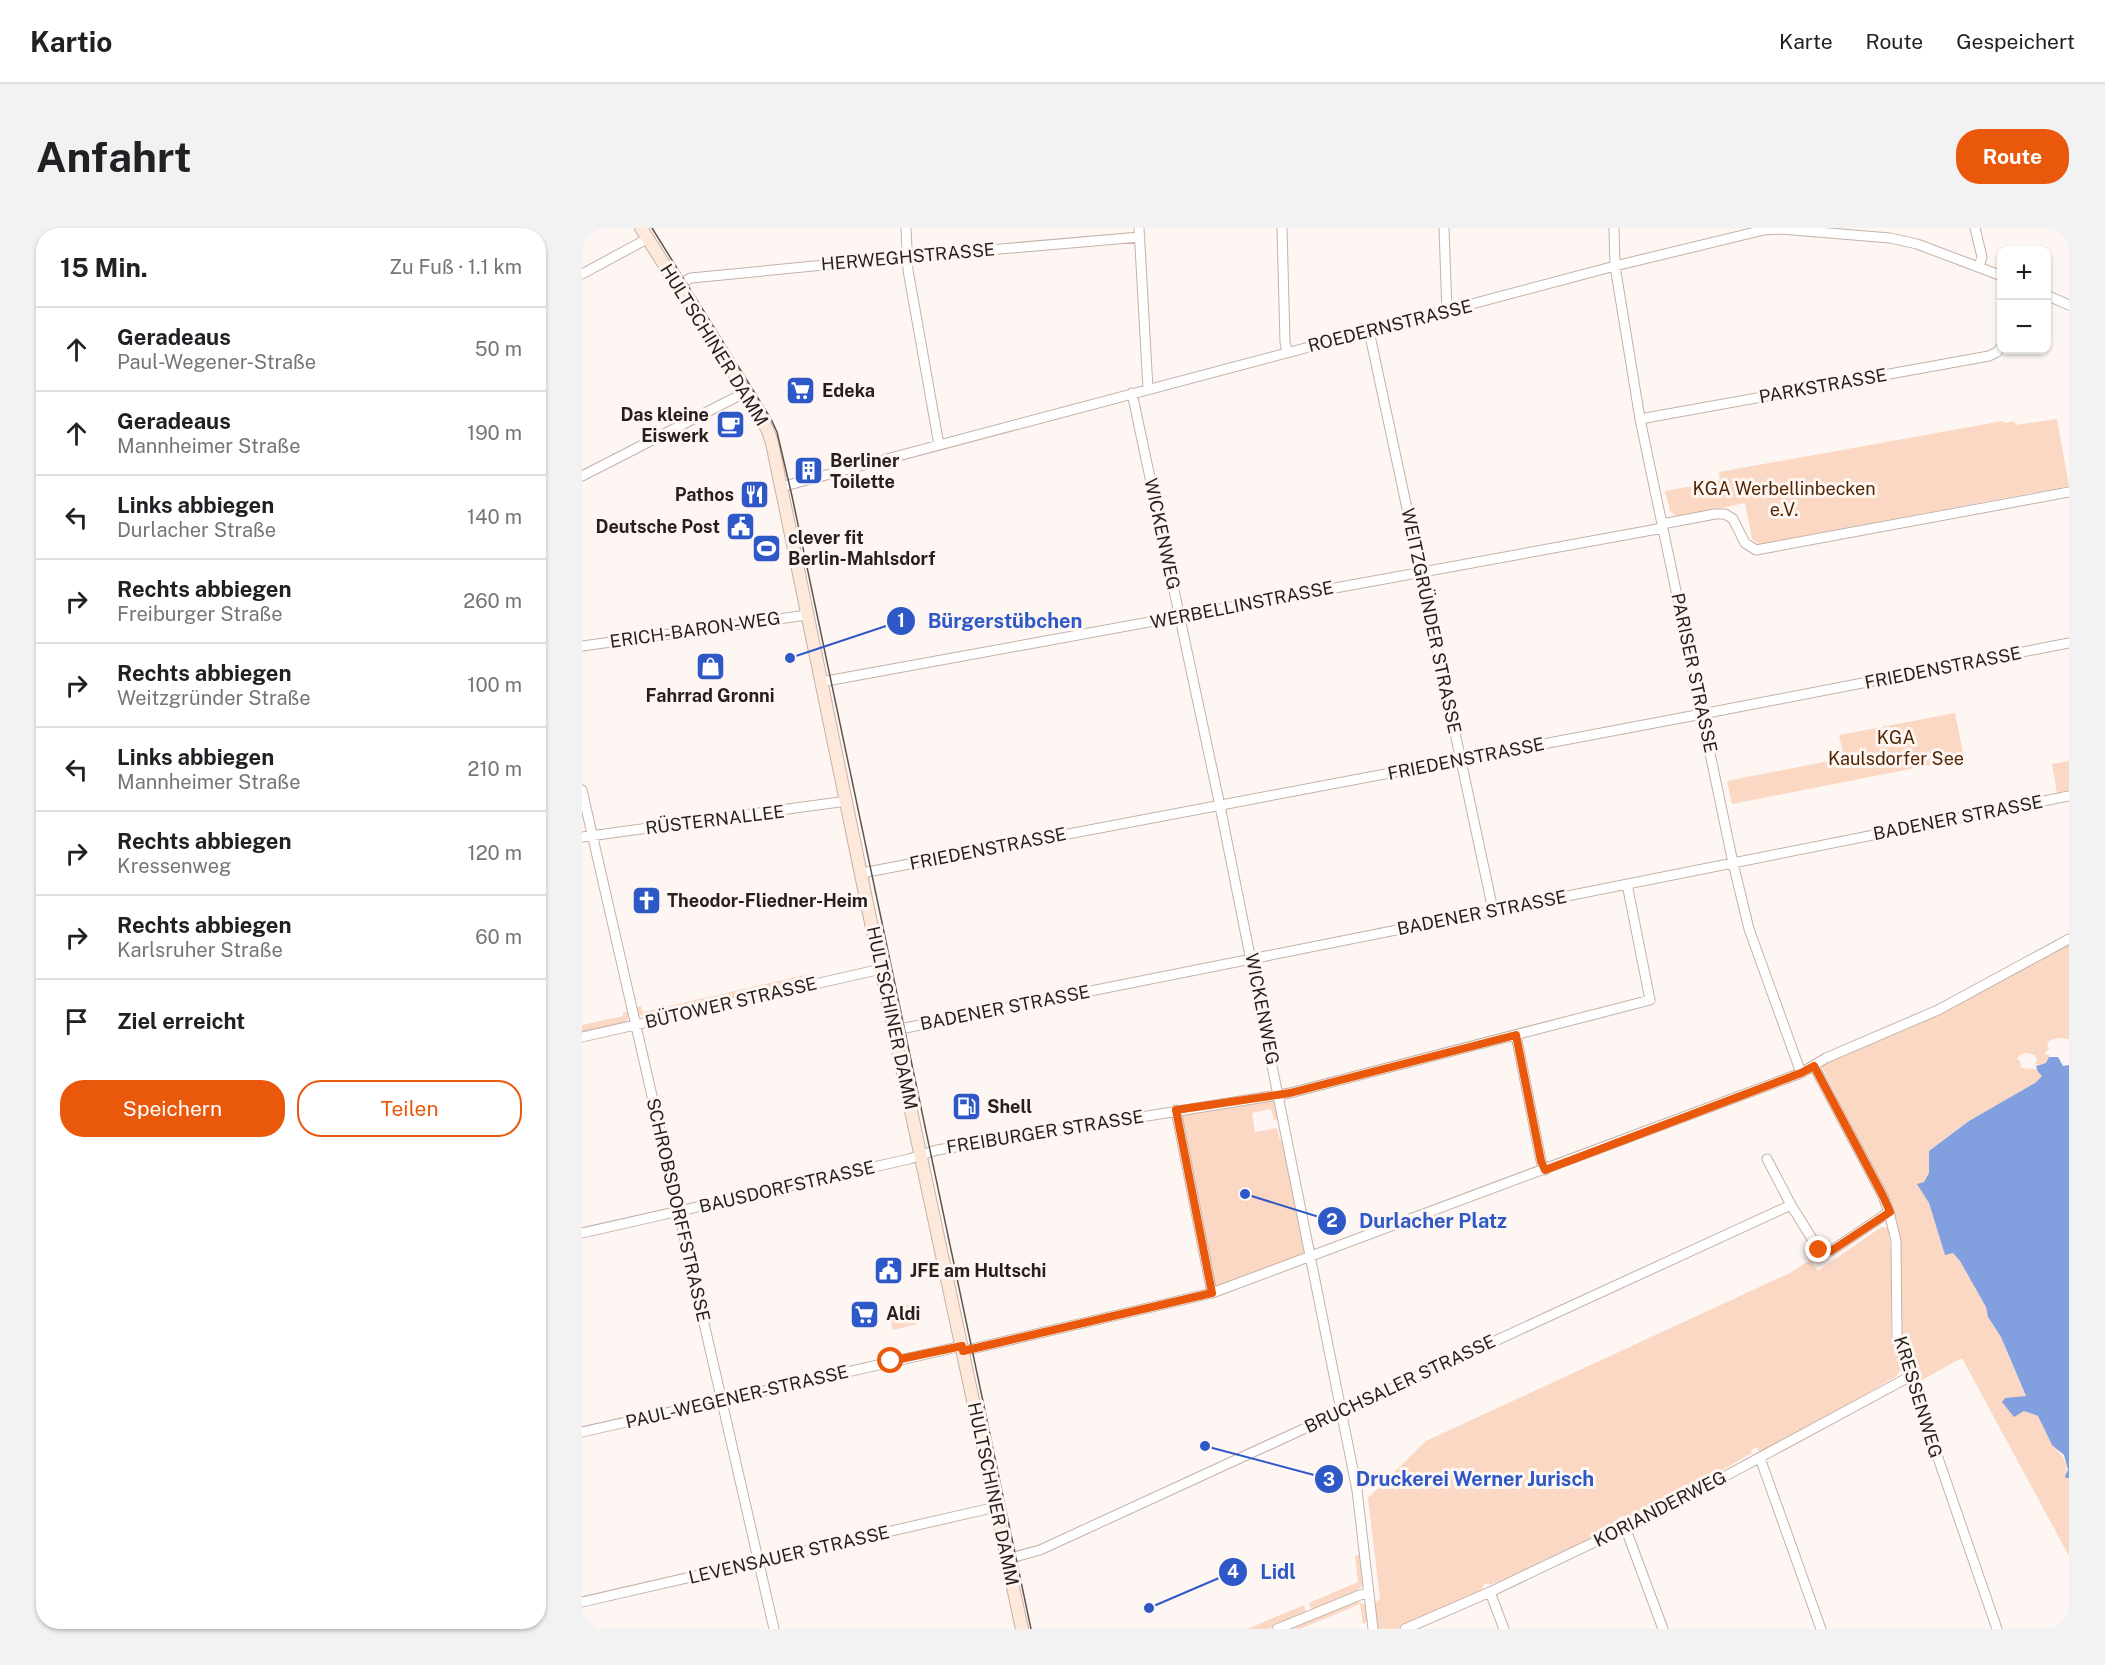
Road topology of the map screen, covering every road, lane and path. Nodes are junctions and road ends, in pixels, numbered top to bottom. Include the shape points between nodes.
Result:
1 (906, 228) edge
2 (1282, 228) edge
3 (1444, 228) edge
4 (1614, 228) edge
5 (1781, 228) edge
6 (1975, 228) edge
7 (1139, 232) edge
8 (644, 234) edge
9 (907, 257) junction
10 (1615, 266) junction
11 (1979, 267) junction
12 (582, 274) edge
13 (1997, 274) edge
14 (677, 285) junction
15 (2051, 297) edge
16 (2069, 305) edge
17 (1447, 312) junction
18 (1369, 332) junction
19 (1287, 352) junction
20 (1997, 352) edge
21 (1148, 389) junction
22 (746, 392) junction
23 (1132, 393) junction
24 (1640, 418) junction
25 (939, 445) junction
26 (582, 476) edge
27 (781, 487) junction
28 (2069, 492) edge
29 (1663, 526) junction
30 (1421, 572) junction
31 (807, 615) junction
32 (1179, 617) junction
33 (2069, 643) edge
34 (582, 646) edge
35 (821, 682) junction
36 (1702, 714) junction
37 (1462, 760) junction
38 (582, 790) edge
39 (2069, 796) edge
40 (847, 801) junction
41 (1220, 806) junction
42 (592, 836) junction
43 (582, 837) edge
44 (1733, 863) junction
45 (862, 873) junction
46 (1627, 884) junction
47 (1492, 910) junction
48 (2069, 939) edge
49 (1251, 958) junction
50 (881, 969) junction
51 (635, 1025) junction
52 (895, 1030) junction
53 (1516, 1035) junction
54 (582, 1037) edge
55 (1814, 1066) junction
56 (1801, 1073) junction
57 (1279, 1094) junction
58 (1176, 1110) junction
59 (921, 1155) junction
60 (1767, 1159) dead end
61 (1545, 1170) junction
62 (1791, 1205) junction
63 (678, 1212) junction
64 (1890, 1212) junction
65 (582, 1233) edge
66 (1311, 1258) junction
67 (1212, 1293) junction
68 (963, 1349) junction
69 (1909, 1377) junction
70 (722, 1401) junction
71 (1340, 1412) junction
72 (582, 1432) edge
73 (1760, 1458) junction
74 (996, 1507) junction
75 (1626, 1527) junction
76 (1007, 1559) junction
77 (758, 1561) junction
78 (1490, 1592) junction
79 (1369, 1593) junction
80 (582, 1602) edge
81 (774, 1629) edge
82 (1022, 1629) edge
83 (1277, 1629) edge
84 (1372, 1629) edge
85 (1405, 1629) edge
86 (1504, 1629) edge
87 (1663, 1629) edge
88 (1821, 1629) edge
89 (1997, 1629) edge

1 - 9 street
2 - 19 street
3 - 17 street
4 - 10 street, PARISER STRASSE
5 - 10 street, ROEDERNSTRASSE
5 - 11 street, ROEDERNSTRASSE via 1890,238
6 - 11 street via 1982,257
7 - 9 street, HERWEGHSTRASSE
7 - 21 street
8 - 12 street
8 - 14 main road, HULTSCHINER DAMM
9 - 14 street, HERWEGHSTRASSE via 691,278
9 - 25 street
10 - 17 street, ROEDERNSTRASSE
10 - 24 street, PARISER STRASSE
11 - 13 street, ROEDERNSTRASSE
14 - 22 main road, HULTSCHINER DAMM
15 - 16 street
17 - 18 street, ROEDERNSTRASSE
18 - 19 street, ROEDERNSTRASSE
18 - 30 street, WEITZGRÜNDER STRASSE
19 - 21 street, ROEDERNSTRASSE
20 - 24 street, PARKSTRASSE
21 - 23 street, ROEDERNSTRASSE
22 - 26 street
22 - 27 main road, HULTSCHINER DAMM via 768,431
23 - 25 street, ROEDERNSTRASSE
23 - 32 street, WICKENWEG
24 - 29 street, PARISER STRASSE
25 - 27 street, ROEDERNSTRASSE
27 - 31 main road, HULTSCHINER DAMM
28 - 29 street, WERBELLINSTRASSE via 1756,550 1744,543 1733,519 1725,514
29 - 30 street, WERBELLINSTRASSE
29 - 36 street, PARISER STRASSE
30 - 32 street, WERBELLINSTRASSE
30 - 37 street, WEITZGRÜNDER STRASSE
31 - 34 street, ERICH-BARON-WEG
31 - 35 main road, HULTSCHINER DAMM
32 - 35 street, WERBELLINSTRASSE
32 - 41 street, WICKENWEG
33 - 36 street, FRIEDENSTRASSE
35 - 40 main road, HULTSCHINER DAMM
36 - 37 street, FRIEDENSTRASSE
36 - 44 street, PARISER STRASSE
37 - 41 street, FRIEDENSTRASSE
37 - 47 street, WEITZGRÜNDER STRASSE
38 - 42 street, SCHROBSDORFFSTRASSE
39 - 44 street, BADENER STRASSE
40 - 42 street, RÜSTERNALLEE
40 - 45 main road, HULTSCHINER DAMM
41 - 45 street, FRIEDENSTRASSE
41 - 49 street, WICKENWEG
42 - 43 street, RÜSTERNALLEE
42 - 51 street, SCHROBSDORFFSTRASSE
44 - 46 street, BADENER STRASSE
44 - 56 street, PARISER STRASSE via 1749,929
45 - 50 main road, HULTSCHINER DAMM
46 - 47 street, BADENER STRASSE
46 - 53 street, FREIBURGER STRASSE via 1650,1000
47 - 49 street, BADENER STRASSE
48 - 55 street, PAUL-WEGENER-STRASSE via 1938,1010
49 - 52 street, BADENER STRASSE
49 - 57 street, WICKENWEG
50 - 51 street, BÜTOWER STRASSE
50 - 52 main road, HULTSCHINER DAMM
51 - 54 street, BÜTOWER STRASSE
51 - 63 street, SCHROBSDORFFSTRASSE
52 - 59 main road, HULTSCHINER DAMM
53 - 57 street, FREIBURGER STRASSE
53 - 61 street
55 - 56 street, PAUL-WEGENER-STRASSE
55 - 64 street, KRESSENWEG
56 - 61 street, PAUL-WEGENER-STRASSE
57 - 58 street, FREIBURGER STRASSE
57 - 66 street, WICKENWEG
58 - 59 street, FREIBURGER STRASSE
58 - 67 street
59 - 63 street, BAUSDORFSTRASSE
59 - 68 main road, HULTSCHINER DAMM
60 - 62 street
61 - 66 street, PAUL-WEGENER-STRASSE
62 - 64 street via 1819,1250 1831,1251
62 - 71 street, BRUCHSALER STRASSE
63 - 65 street, BAUSDORFSTRASSE
63 - 70 street, SCHROBSDORFFSTRASSE
64 - 69 street, KRESSENWEG via 1896,1241 1897,1339
66 - 67 street, PAUL-WEGENER-STRASSE
66 - 71 street, WICKENWEG
67 - 68 street, PAUL-WEGENER-STRASSE
68 - 70 street, PAUL-WEGENER-STRASSE
68 - 74 main road, HULTSCHINER DAMM
69 - 73 street, KORIANDERWEG
69 - 89 street, KRESSENWEG
70 - 72 street, PAUL-WEGENER-STRASSE
70 - 77 street, SCHROBSDORFFSTRASSE
71 - 76 street, BRUCHSALER STRASSE via 1040,1550
71 - 79 street, WICKENWEG via 1361,1510
73 - 75 street, KORIANDERWEG
73 - 88 street
74 - 76 main road, HULTSCHINER DAMM
74 - 77 street, LEVENSAUER STRASSE
75 - 78 street, KORIANDERWEG
75 - 87 street
76 - 82 main road, HULTSCHINER DAMM
77 - 80 street, LEVENSAUER STRASSE
77 - 81 street, SCHROBSDORFFSTRASSE
78 - 85 street, KORIANDERWEG
78 - 86 street
79 - 83 street
79 - 84 street, WICKENWEG

